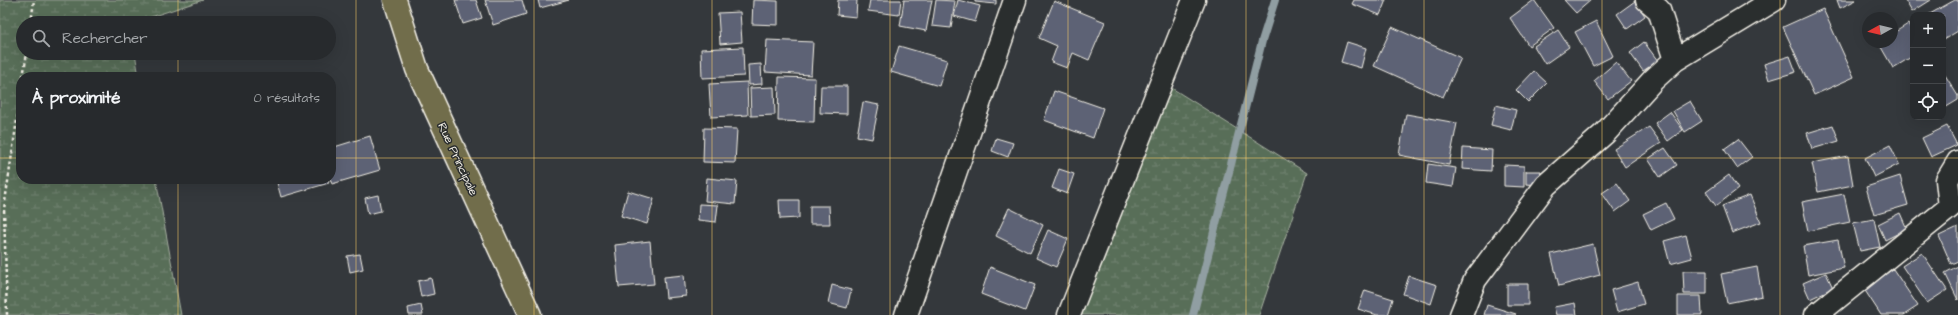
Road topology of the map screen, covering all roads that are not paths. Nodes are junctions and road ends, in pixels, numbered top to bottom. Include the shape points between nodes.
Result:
1 (394, 0) edge
2 (1015, 0) edge
3 (1194, 0) edge
4 (1647, 0) edge
5 (1774, 0) edge
6 (1675, 60) junction
7 (1958, 162) edge
8 (530, 315) edge
9 (906, 315) edge
10 (1069, 315) edge
11 (1461, 315) edge
12 (1816, 315) edge

1 - 8 main road, Rue Principale via 417,69
2 - 9 street
3 - 10 street
4 - 6 street via 1659,10
5 - 6 street
6 - 11 street via 1653,80 1605,133 1546,186 1475,280
7 - 12 street via 1947,180 1950,207

